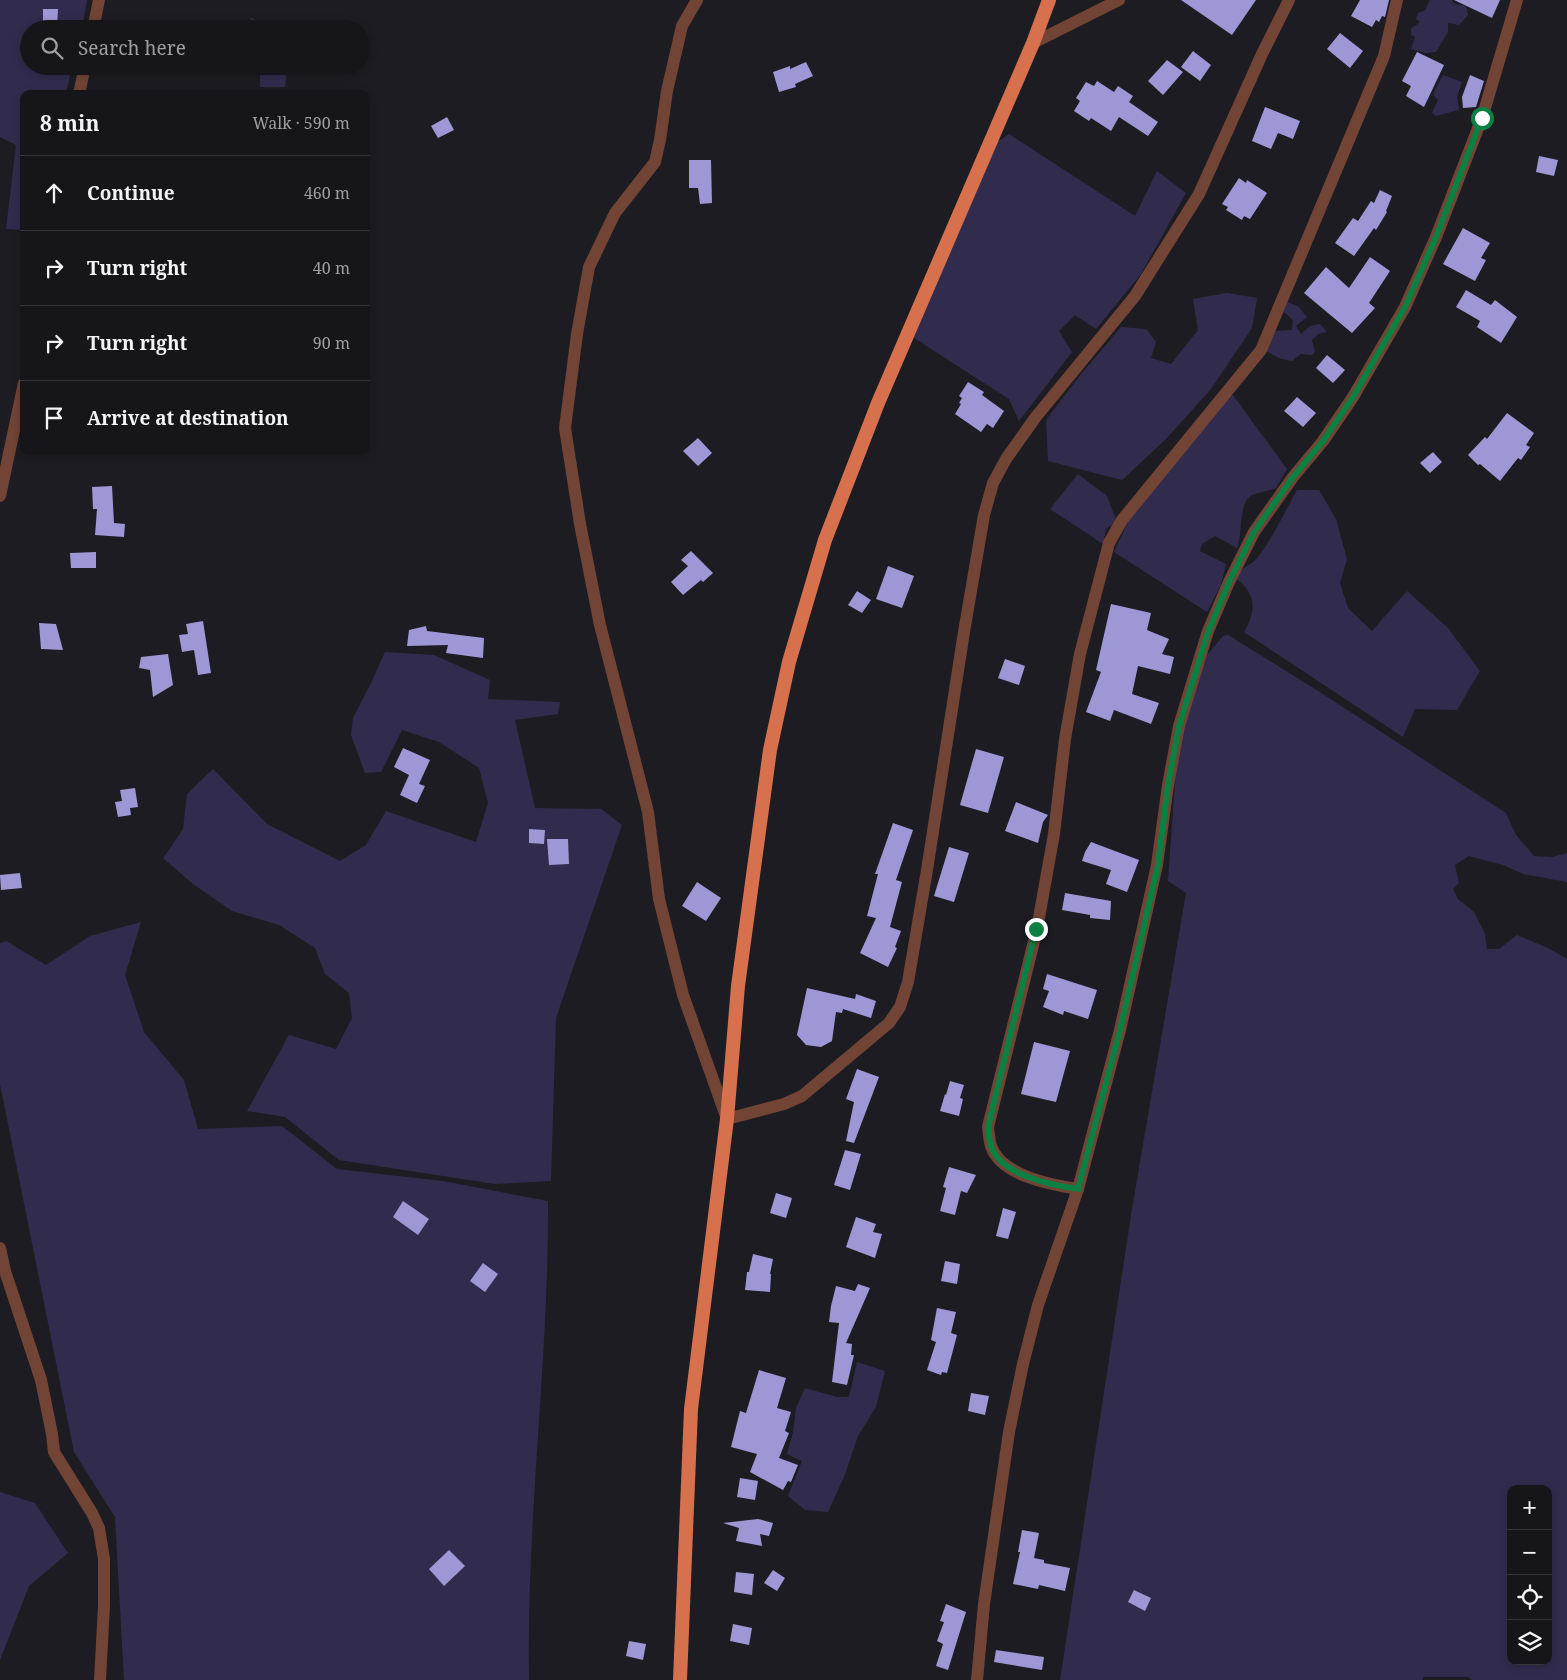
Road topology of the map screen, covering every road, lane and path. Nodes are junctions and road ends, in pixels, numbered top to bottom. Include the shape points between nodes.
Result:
1 (99, 0) edge
2 (697, 0) edge
3 (1049, 0) edge
4 (1118, 0) edge
5 (1289, 0) edge
6 (1397, 0) edge
7 (1517, 0) edge
8 (95, 20) edge
9 (1033, 43) junction
10 (83, 75) edge
11 (80, 90) edge
12 (20, 402) edge
13 (0, 496) edge
14 (727, 1119) junction
15 (1078, 1189) junction
16 (0, 1248) edge
17 (100, 1680) edge
18 (680, 1680) edge
19 (977, 1680) edge

1 - 8 street
2 - 14 street via 682,26 655,162 615,213 589,267 565,428 600,625 648,812 659,899 683,995
3 - 9 highway
4 - 9 street
5 - 14 street via 1199,194 1135,296 1035,418 993,483 984,515 964,632 908,982 900,1007 889,1023 802,1096
6 - 15 street via 1384,56 1261,350 1122,520 1109,543 1080,654 1065,739 1054,834 1036,929 988,1127 991,1146 998,1158 1011,1169 1046,1184
7 - 15 street via 1482,118 1405,307 1353,397 1254,532 1208,632 1179,726 1158,865 1120,1030
9 - 14 highway via 874,412 825,540 790,662 770,750 738,986
10 - 11 street
12 - 13 street
14 - 18 highway via 691,1409
15 - 19 street via 1038,1305 1023,1364 1006,1451 984,1604
16 - 17 street via 41,1380 54,1452 99,1528 104,1569

